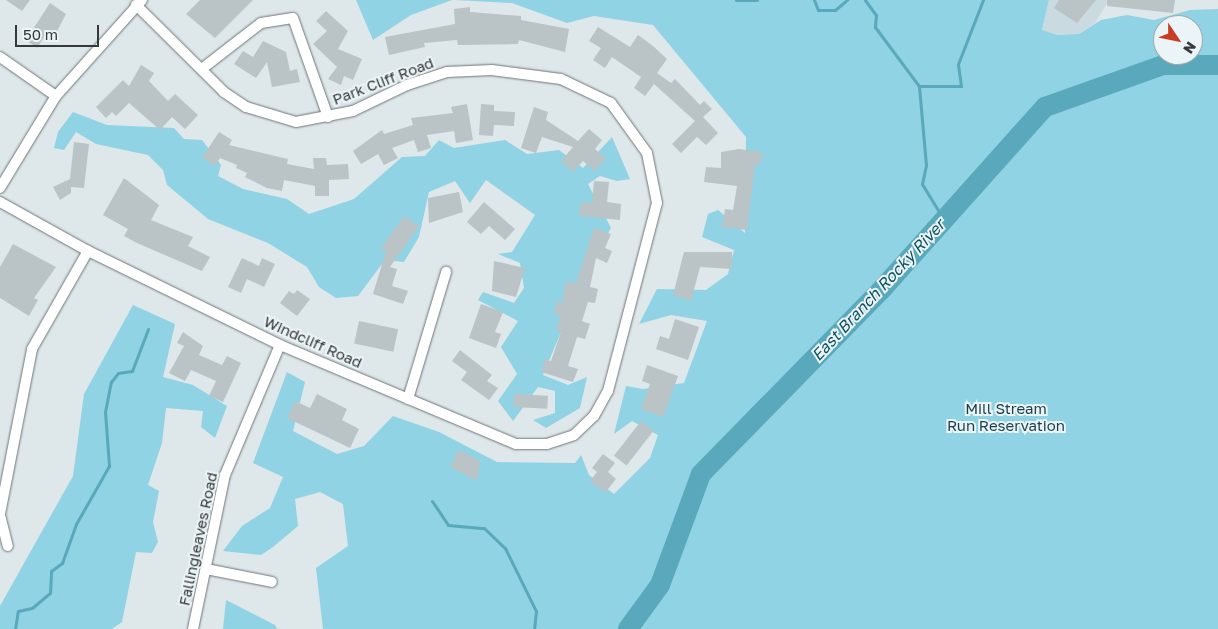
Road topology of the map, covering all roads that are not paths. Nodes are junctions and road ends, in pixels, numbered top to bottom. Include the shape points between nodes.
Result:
1 (139, 3) edge
2 (0, 57) edge
3 (203, 68) junction
4 (56, 96) junction
5 (328, 117) junction
6 (0, 188) edge
7 (0, 202) edge
8 (88, 251) junction
9 (446, 272) dead end
10 (280, 345) junction
11 (608, 391) joint
12 (408, 399) junction
13 (0, 514) edge
14 (8, 546) dead end
15 (206, 569) junction
16 (272, 582) dead end
17 (193, 629) edge

1 - 3 street, Park Cliff Road
1 - 4 street
2 - 4 street
3 - 5 street, Park Cliff Road via 224,92 246,107 296,122
3 - 5 street via 262,23 293,18
4 - 6 street
5 - 11 street, Park Cliff Road via 447,72 492,70 561,79 611,104 647,153 657,203
7 - 8 street, Windcliff Road
8 - 10 street, Windcliff Road
8 - 13 street via 32,349
9 - 12 street
10 - 12 street, Windcliff Road
10 - 15 street, Fallingleaves Road via 225,475
11 - 12 street, Windcliff Road via 594,416 574,435 547,444 516,444
13 - 14 street
15 - 16 street
15 - 17 street, Fallingleaves Road

